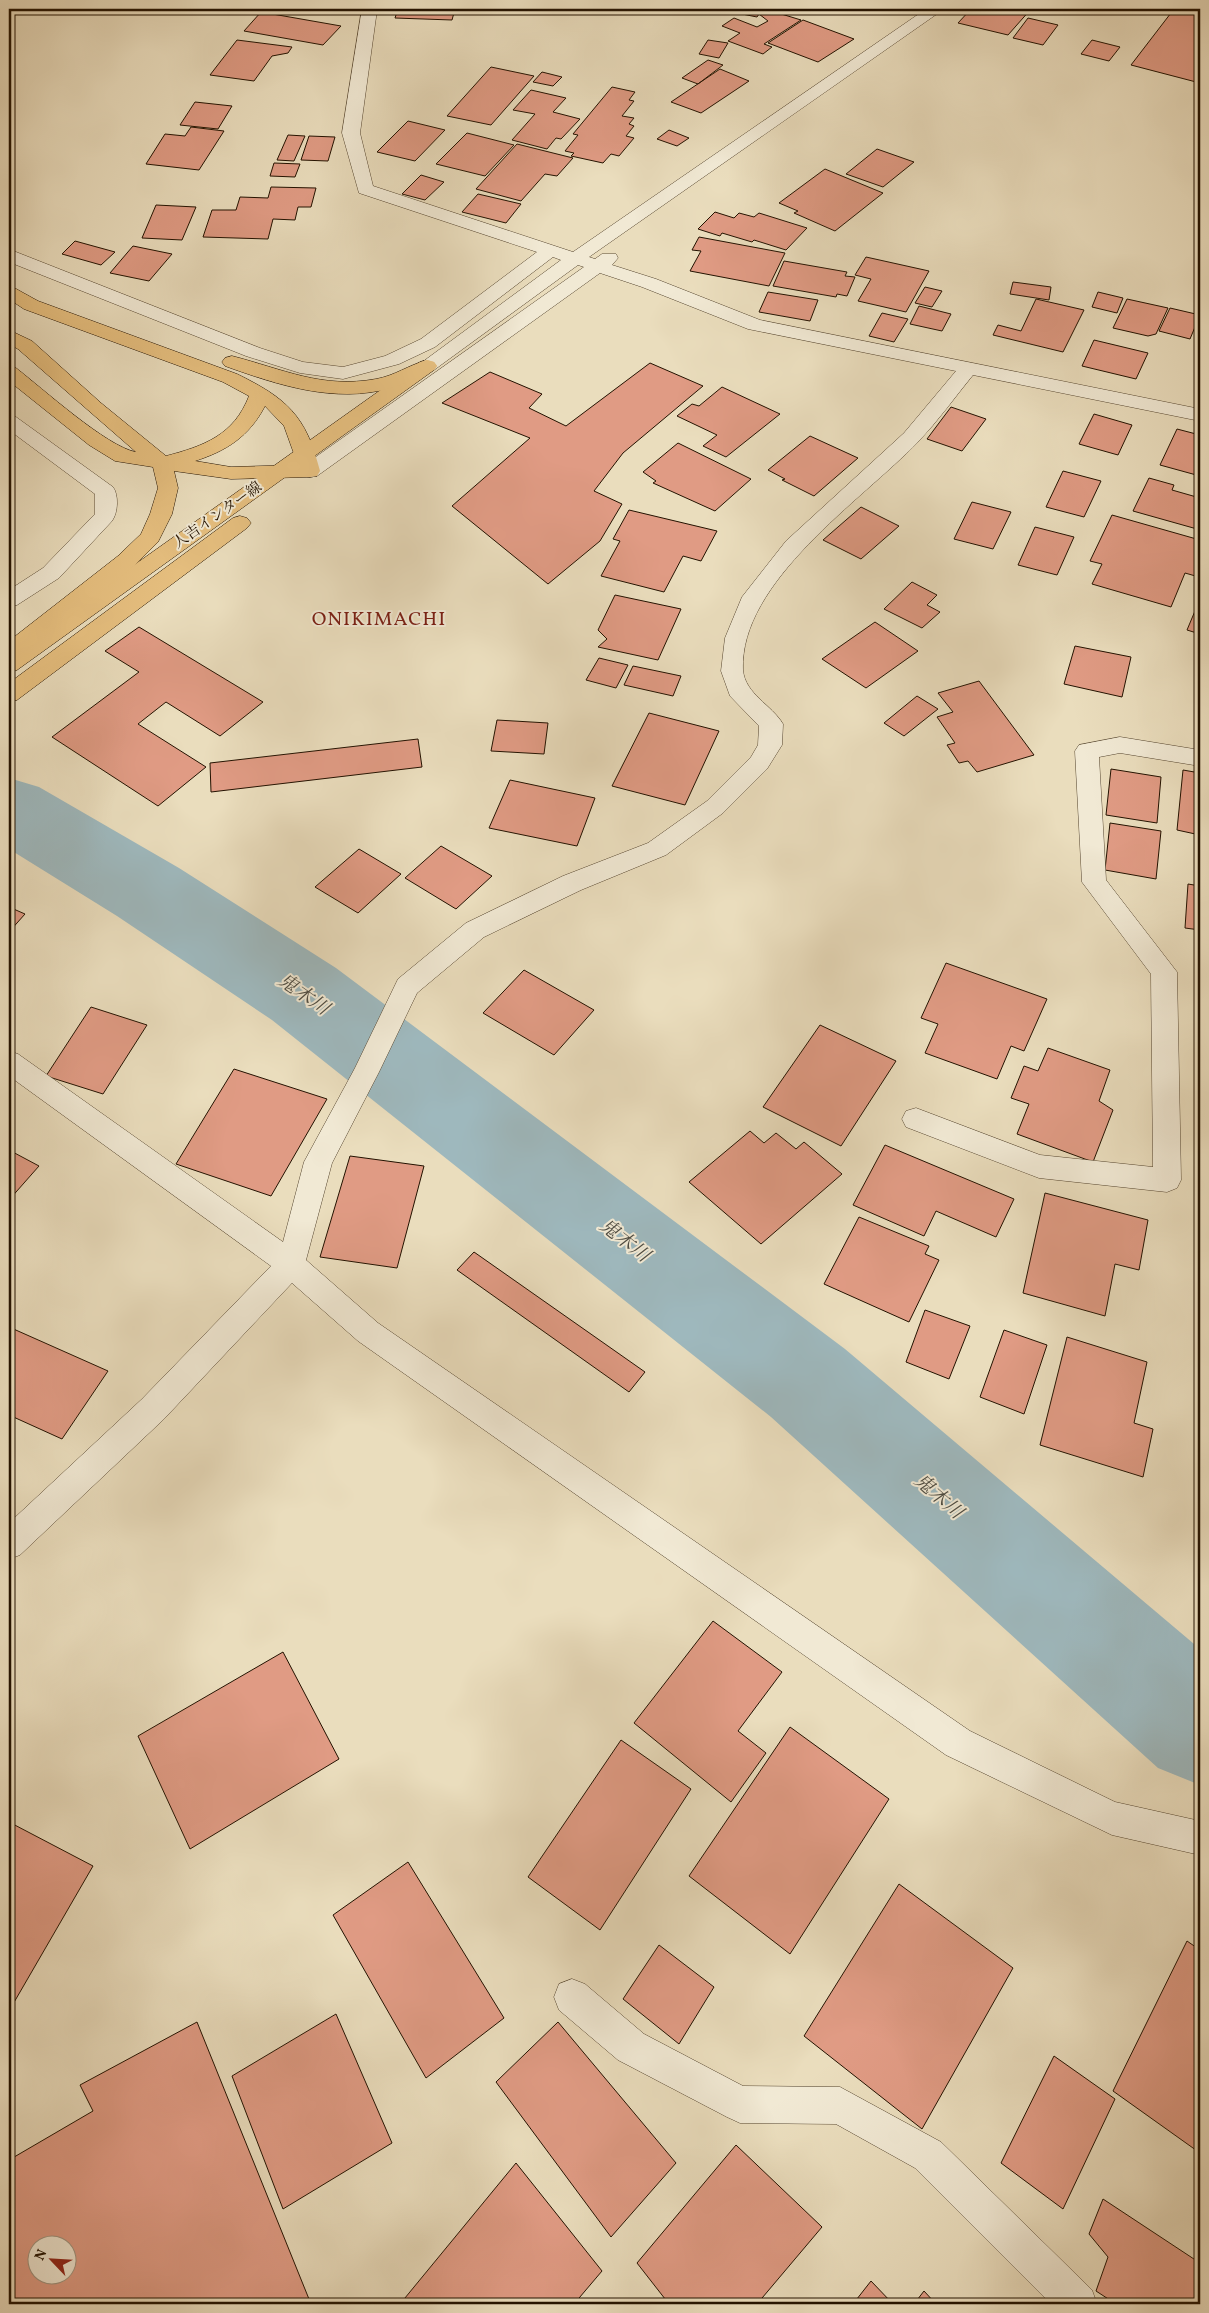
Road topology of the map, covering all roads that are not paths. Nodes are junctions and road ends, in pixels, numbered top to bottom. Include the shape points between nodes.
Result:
1 (936, 9) edge
2 (369, 10) dead end
3 (683, 185) junction
4 (550, 251) junction
5 (9, 256) edge
6 (576, 258) junction
7 (599, 266) junction
8 (9, 282) edge
9 (9, 291) edge
10 (9, 336) edge
11 (428, 366) junction
12 (969, 368) junction
13 (9, 372) edge
14 (260, 392) junction
15 (1200, 415) edge
16 (9, 421) edge
17 (308, 462) junction
18 (162, 463) junction
19 (277, 474) junction
20 (9, 600) edge
21 (9, 652) edge
22 (9, 665) edge
23 (9, 694) edge
24 (1200, 758) edge
25 (9, 1062) edge
26 (916, 1119) dead end
27 (291, 1264) junction
28 (9, 1544) edge
29 (1200, 1838) edge
30 (572, 1997) dead end
31 (1078, 2304) edge

1 - 3 street
2 - 4 street via 351,133 365,189
3 - 6 street
3 - 7 street via 628,242
4 - 5 street via 428,343 392,360 343,373 300,368 253,352
4 - 6 street
6 - 7 street
6 - 11 street
7 - 12 street via 755,325
7 - 17 street
8 - 11 main road via 305,385 339,390 379,385
9 - 14 main road via 31,305
10 - 18 main road via 25,345
11 - 17 main road, 人吉インター線
12 - 15 street
12 - 27 street via 911,437 794,546 753,597 736,638 732,672 738,690 770,724 770,744 759,762 715,807 657,850 572,883 476,930 407,986 318,1162
13 - 18 main road via 96,441 122,456
14 - 17 main road via 284,412 295,428
14 - 18 main road via 256,409 239,430 218,447
16 - 20 street via 106,492 105,516 51,573
17 - 19 main road
17 - 23 main road, 人吉インター線
18 - 19 main road via 230,473
18 - 21 main road via 168,488 150,537 126,561
19 - 22 main road, 人吉インター線
24 - 26 street via 1120,745 1087,751 1094,882 1164,972 1167,1180 1039,1166
25 - 27 street
27 - 28 street via 152,1409
27 - 29 street via 368,1332 958,1743 1112,1818
30 - 31 street via 630,2048 740,2104 840,2106 928,2155

